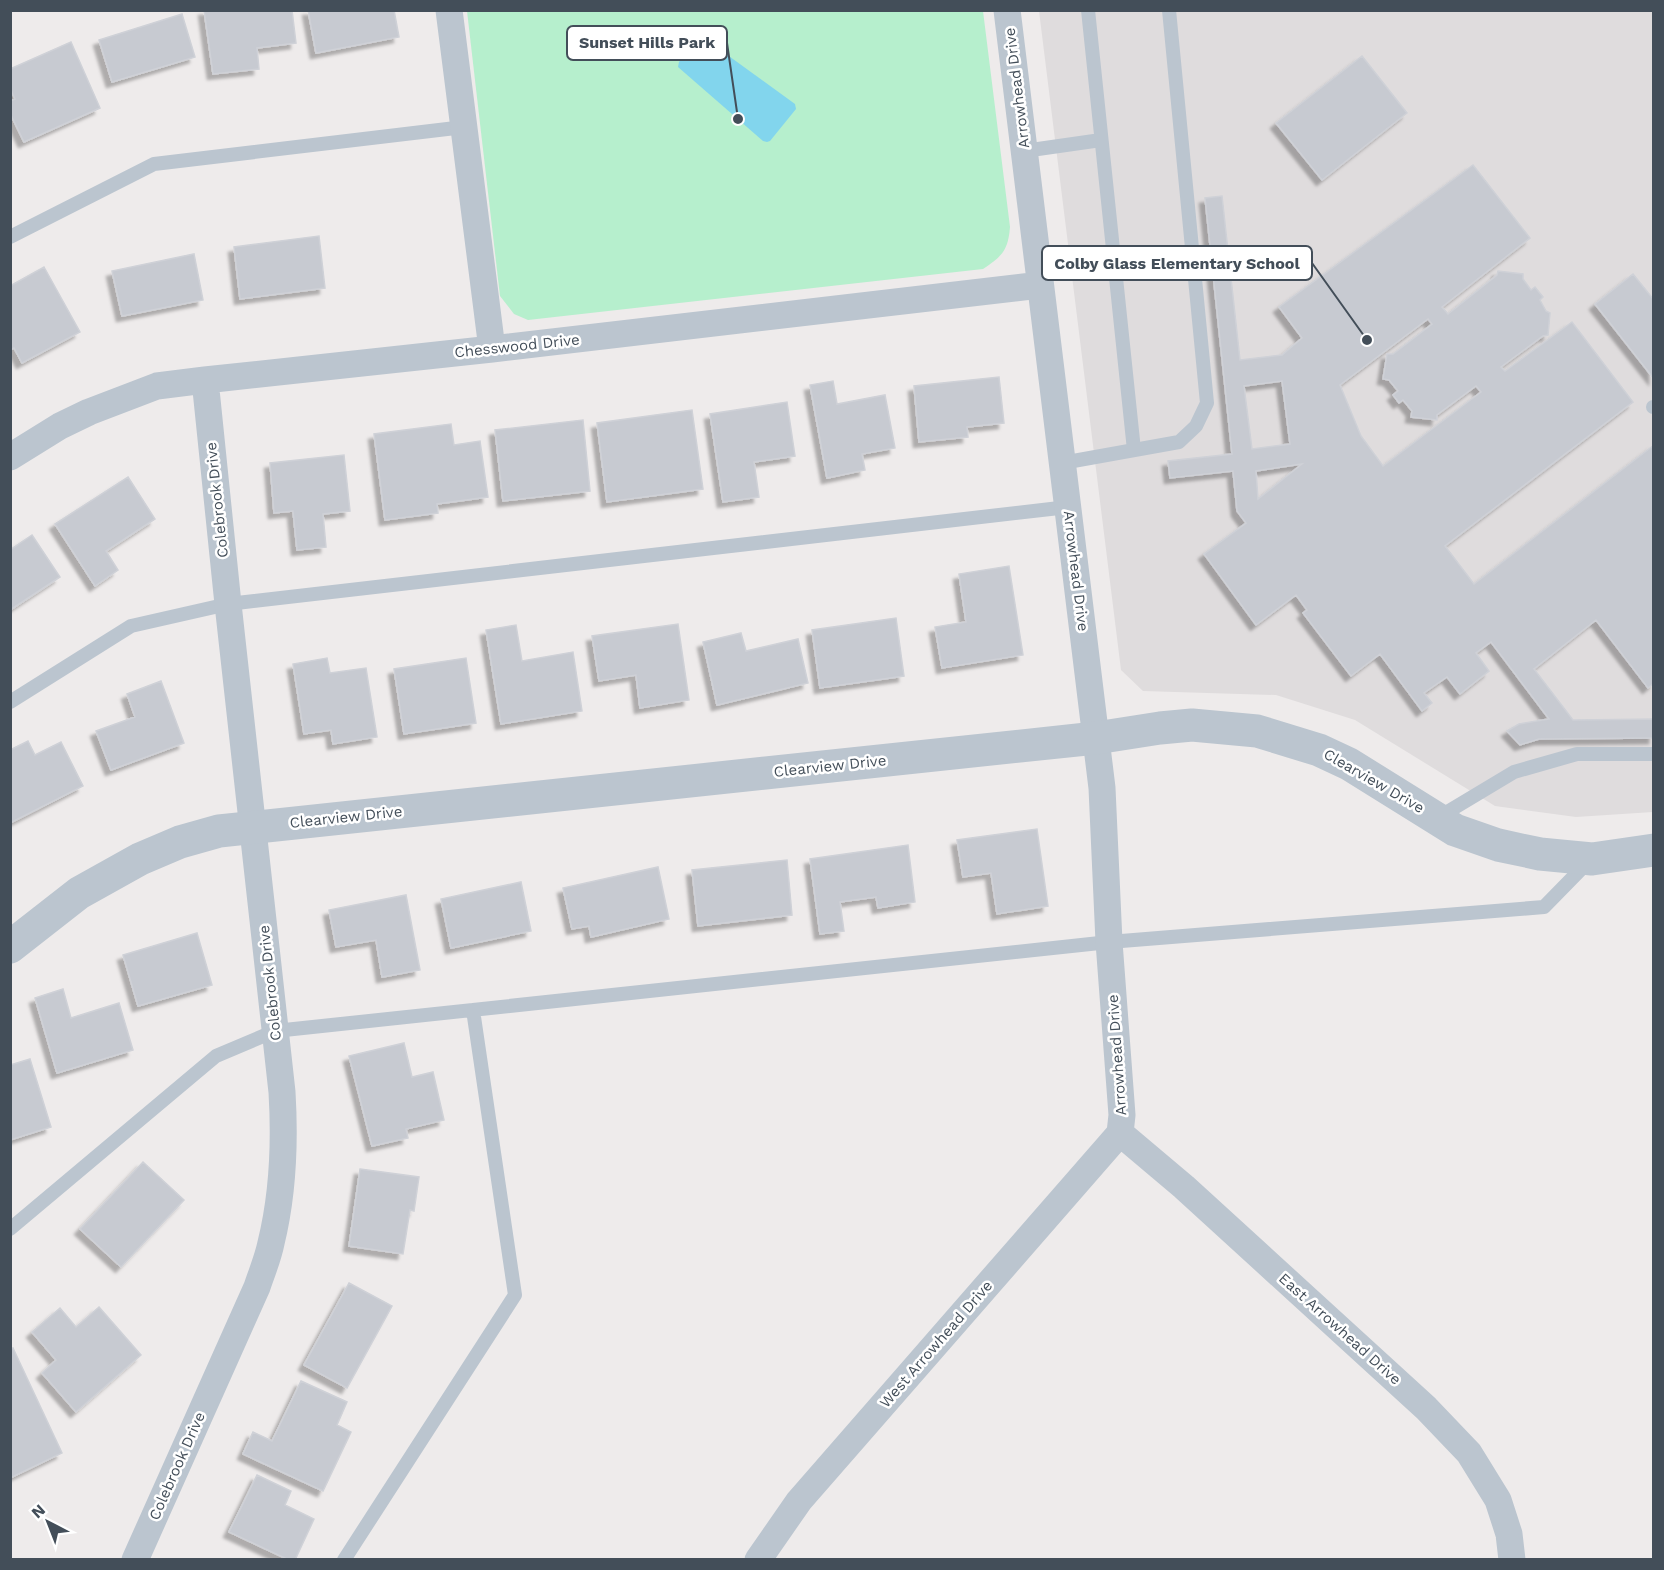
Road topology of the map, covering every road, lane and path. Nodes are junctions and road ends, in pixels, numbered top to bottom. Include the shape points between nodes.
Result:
1 (449, 10) edge
2 (1007, 10) edge
3 (1088, 10) edge
4 (1169, 10) edge
5 (464, 127) junction
6 (1101, 140) junction
7 (1024, 151) junction
8 (10, 237) edge
9 (1040, 285) junction
10 (492, 350) junction
11 (205, 380) junction
12 (1134, 450) junction
13 (10, 457) edge
14 (1062, 463) junction
15 (1068, 507) junction
16 (228, 604) junction
17 (10, 702) edge
18 (1096, 738) junction
19 (1653, 754) edge
20 (1437, 819) junction
21 (252, 827) junction
22 (1653, 850) edge
23 (1592, 859) junction
24 (1109, 942) junction
25 (10, 948) edge
26 (473, 1010) junction
27 (276, 1031) junction
28 (1120, 1133) junction
29 (10, 1229) edge
30 (135, 1560) edge
31 (344, 1560) edge
32 (758, 1560) edge
33 (1512, 1560) edge

1 - 5 street
2 - 7 street, Arrowhead Drive
3 - 6 lane
4 - 12 lane via 1207,403 1196,426 1179,442
5 - 8 lane via 154,164
5 - 10 street
6 - 7 lane
6 - 12 lane
7 - 9 street, Arrowhead Drive
9 - 10 street, Chesswood Drive
9 - 14 street, Arrowhead Drive
10 - 11 street, Chesswood Drive
11 - 13 street, Chesswood Drive via 157,386 89,412
11 - 16 street, Colebrook Drive
12 - 14 lane
14 - 15 street, Arrowhead Drive
15 - 16 lane
15 - 18 street, Arrowhead Drive
16 - 17 lane via 130,626
16 - 21 street, Colebrook Drive
18 - 20 street, Clearview Drive via 1192,725 1257,731 1339,759
18 - 21 street, Clearview Drive
18 - 24 street, Arrowhead Drive
19 - 20 lane via 1577,754 1514,772
20 - 23 street, Clearview Drive via 1455,830 1498,845
21 - 25 street, Clearview Drive via 190,839 140,859 79,893
21 - 27 street, Colebrook Drive
22 - 23 street, Clearview Drive
23 - 24 lane via 1544,907
24 - 26 lane
24 - 28 street, Arrowhead Drive via 1122,1115
26 - 27 lane
26 - 31 lane via 515,1295
27 - 29 lane via 216,1056
27 - 30 street, Colebrook Drive via 284,1135 271,1244 257,1287
28 - 32 street, West Arrowhead Drive via 799,1501
28 - 33 street, East Arrowhead Drive via 1426,1408 1468,1453 1498,1500

